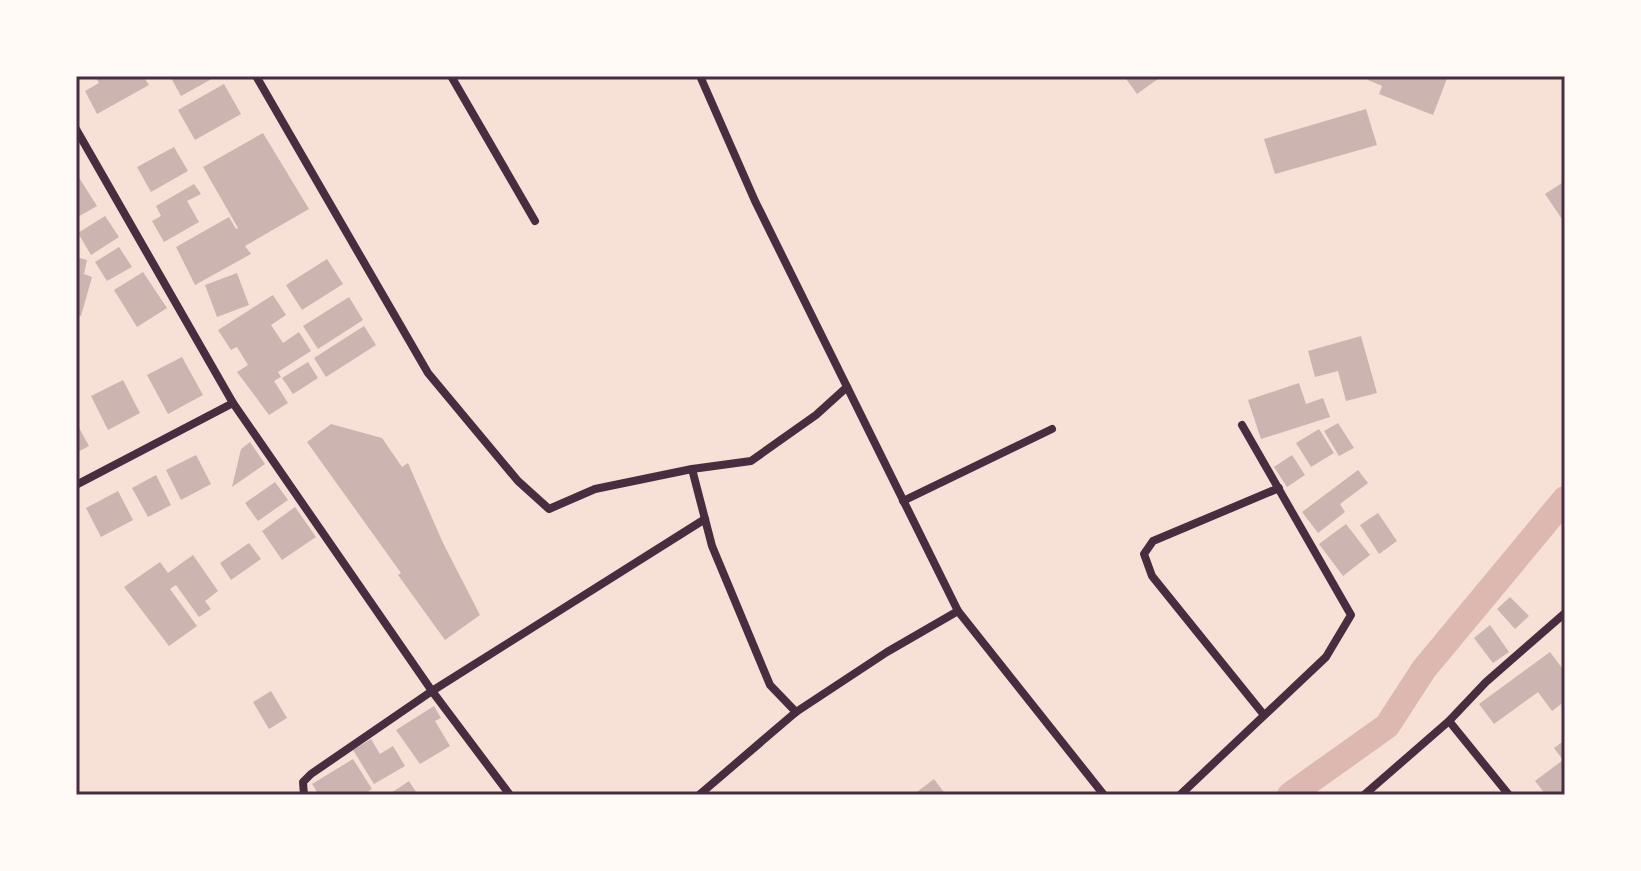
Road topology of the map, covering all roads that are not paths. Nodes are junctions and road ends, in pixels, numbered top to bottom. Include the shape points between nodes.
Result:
1 (256, 76) edge
2 (451, 76) edge
3 (700, 76) edge
4 (76, 129) edge
5 (535, 221) dead end
6 (847, 387) junction
7 (233, 403) junction
8 (1242, 425) dead end
9 (1052, 429) dead end
10 (692, 469) junction
11 (76, 485) edge
12 (1279, 488) junction
13 (903, 501) junction
14 (705, 519) junction
15 (958, 611) junction
16 (1565, 613) edge
17 (432, 691) junction
18 (796, 712) junction
19 (1264, 715) junction
20 (1449, 721) junction
21 (304, 795) edge
22 (510, 795) edge
23 (699, 795) edge
24 (1104, 795) edge
25 (1180, 795) edge
26 (1364, 795) edge
27 (1509, 795) edge

1 - 10 street via 428,373 518,481 549,509 595,489
2 - 5 street
3 - 6 street
4 - 7 street
6 - 10 street via 751,461
6 - 13 street
7 - 11 street
7 - 17 street
8 - 12 street
9 - 13 street
10 - 14 street
12 - 19 street via 1351,615 1326,657
12 - 19 street via 1153,541 1144,554 1152,576
13 - 15 street
14 - 17 street
14 - 18 street via 770,685
15 - 18 street
15 - 24 street
16 - 20 street
17 - 21 street via 311,774 303,782
17 - 22 street
18 - 23 street
19 - 25 street
20 - 26 street
20 - 27 street

